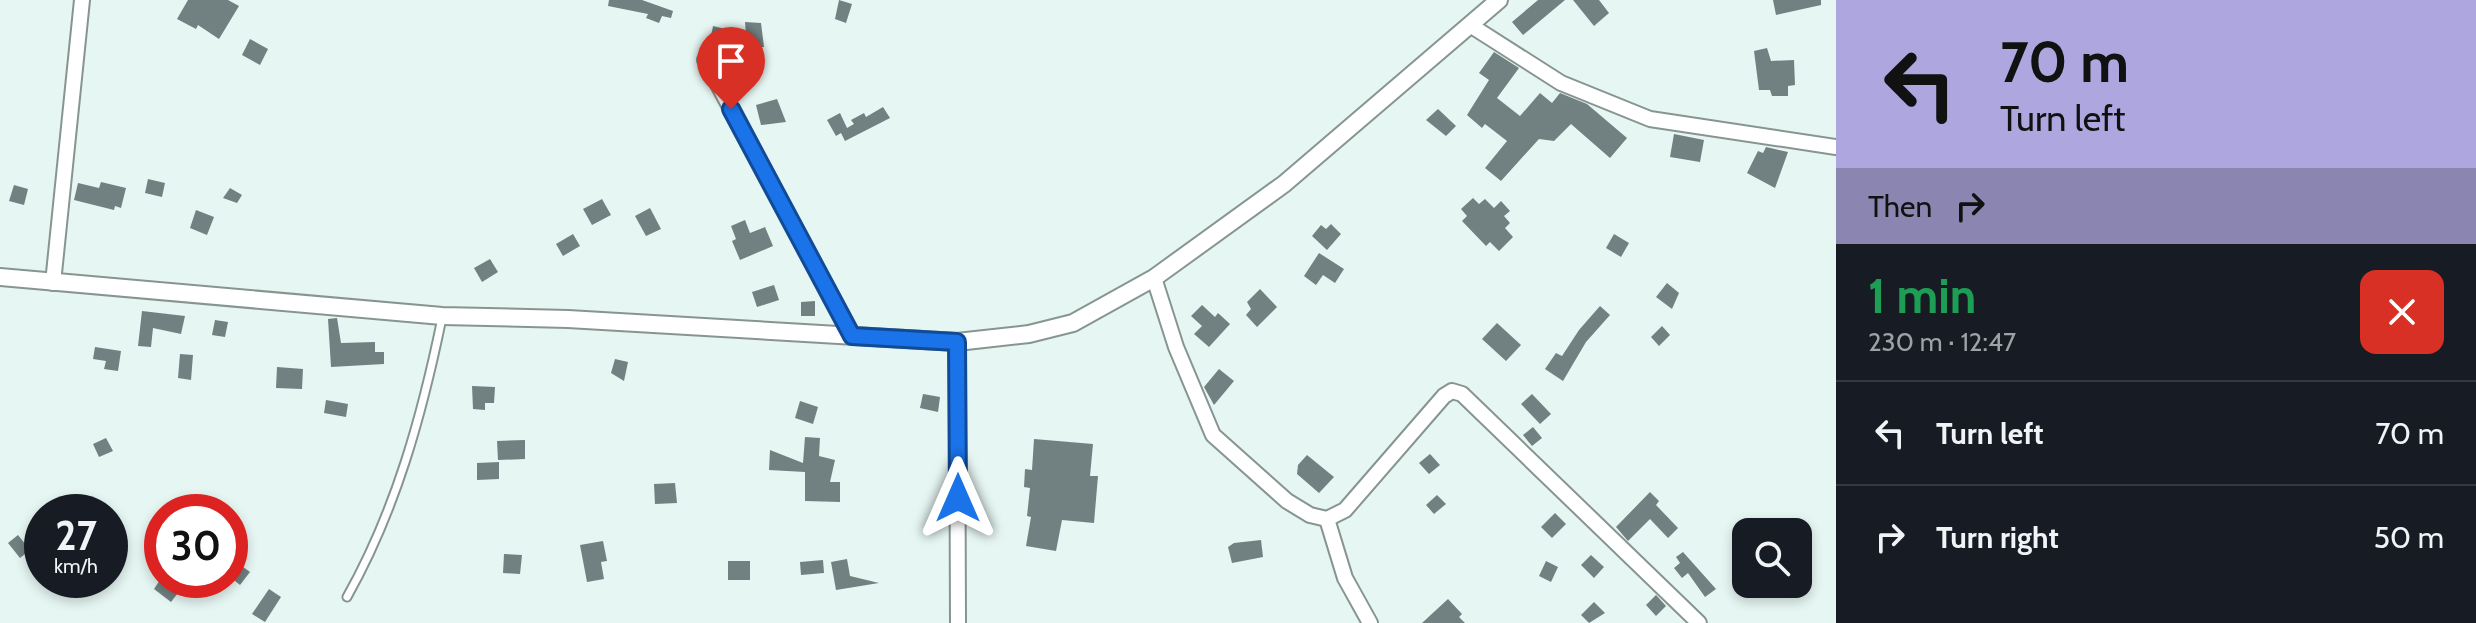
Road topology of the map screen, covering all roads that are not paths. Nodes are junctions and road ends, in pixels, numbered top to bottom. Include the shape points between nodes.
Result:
1 (82, 0) edge
2 (1499, 0) edge
3 (1470, 25) junction
4 (705, 60) dead end
5 (1836, 147) edge
6 (0, 277) edge
7 (1154, 278) junction
8 (53, 283) junction
9 (442, 316) junction
10 (852, 336) junction
11 (957, 342) junction
12 (1327, 519) junction
13 (347, 597) dead end
14 (958, 623) edge
15 (1370, 623) edge
16 (1699, 623) edge

1 - 8 street
2 - 3 street
3 - 5 street via 1561,83 1650,119
3 - 7 street via 1284,184
4 - 10 street
6 - 8 street
7 - 11 street via 1073,323
7 - 12 street via 1213,435 1287,501
8 - 9 street
9 - 10 street
9 - 13 lane via 417,432 369,556
10 - 11 street
11 - 14 street
12 - 15 street via 1345,578
12 - 16 street via 1345,510 1452,391 1472,403

